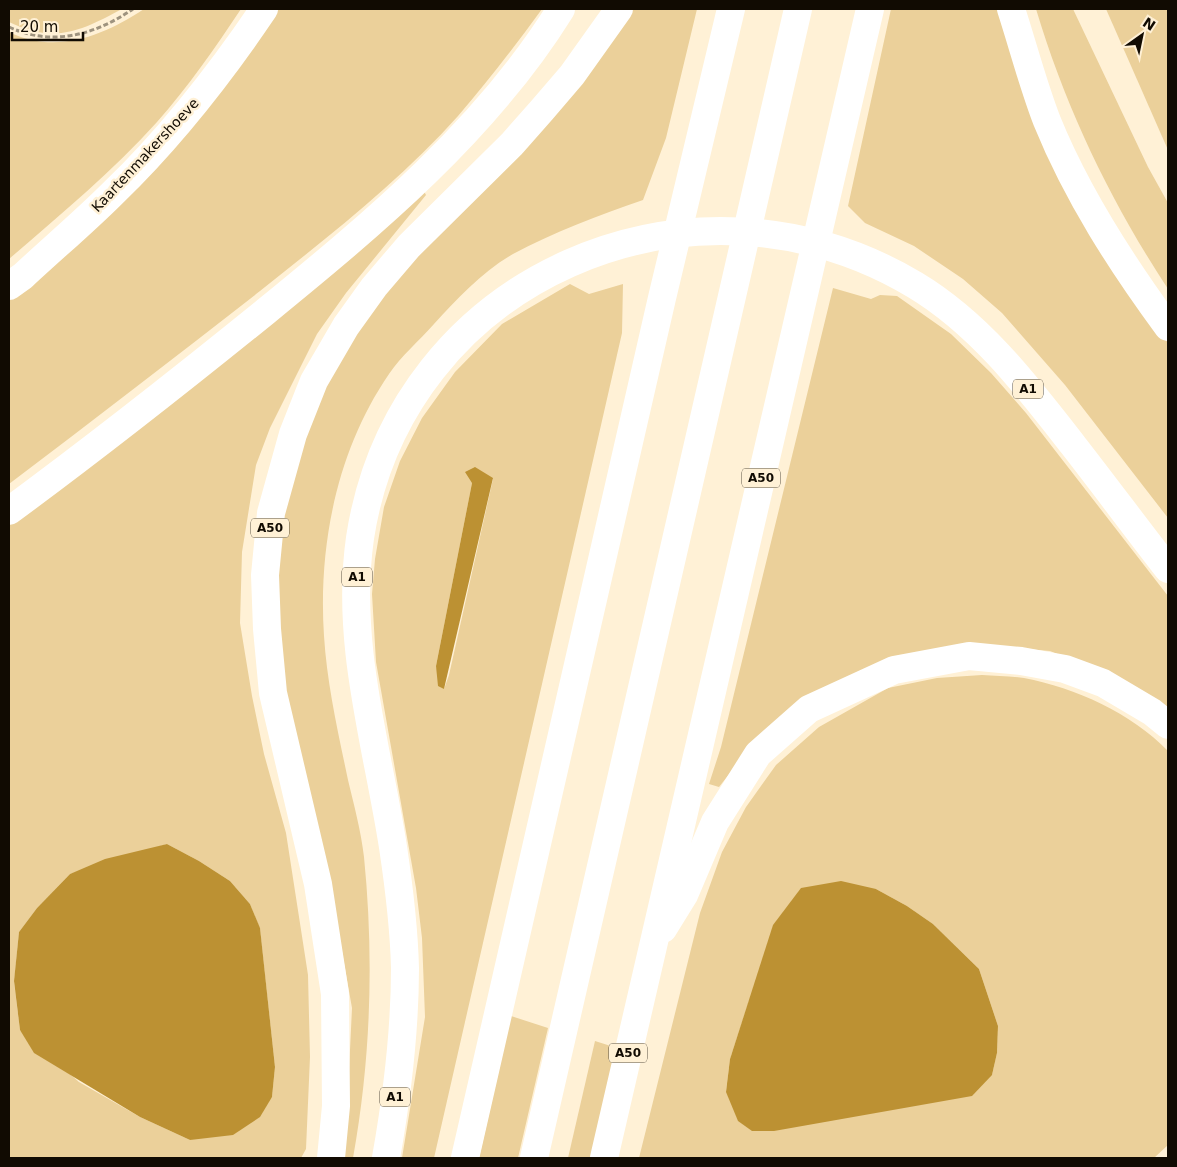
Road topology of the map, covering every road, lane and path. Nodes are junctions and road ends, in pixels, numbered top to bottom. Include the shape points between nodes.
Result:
1 (133, 9) edge
2 (264, 9) edge
3 (561, 9) edge
4 (619, 9) edge
5 (731, 9) edge
6 (798, 9) edge
7 (870, 9) edge
8 (1011, 9) edge
9 (9, 27) edge
10 (9, 286) edge
11 (1168, 327) edge
12 (9, 510) edge
13 (1168, 569) edge
14 (1168, 725) edge
15 (652, 948) junction
16 (331, 1158) edge
17 (386, 1158) edge
18 (466, 1158) edge
19 (534, 1158) edge
20 (604, 1158) edge

1 - 9 path via 83,34 49,38
2 - 10 main road, Kaartenmakershoeve via 229,61 126,179
3 - 12 main road via 476,122 356,237 166,392
4 - 16 main road, A50 via 572,75 542,110 409,246 346,326 314,381 293,434 271,513 265,576 273,693 318,884 335,994 336,1106
5 - 18 main road
6 - 19 main road
7 - 15 main road, A50
8 - 11 main road via 1047,121 1082,192 1116,251
13 - 17 main road, A1 via 1050,416 989,344 946,306 917,286 850,252 796,237 740,230 685,232 593,252 545,275 505,300 465,335 425,382 402,418 381,463 366,508 357,568 356,626 365,699 394,852 405,970 402,1036
14 - 15 main road, A50 via 1103,684 1064,669 1021,661 969,656 894,670 856,686 809,709 758,754 715,822 684,895
15 - 20 main road, A50

